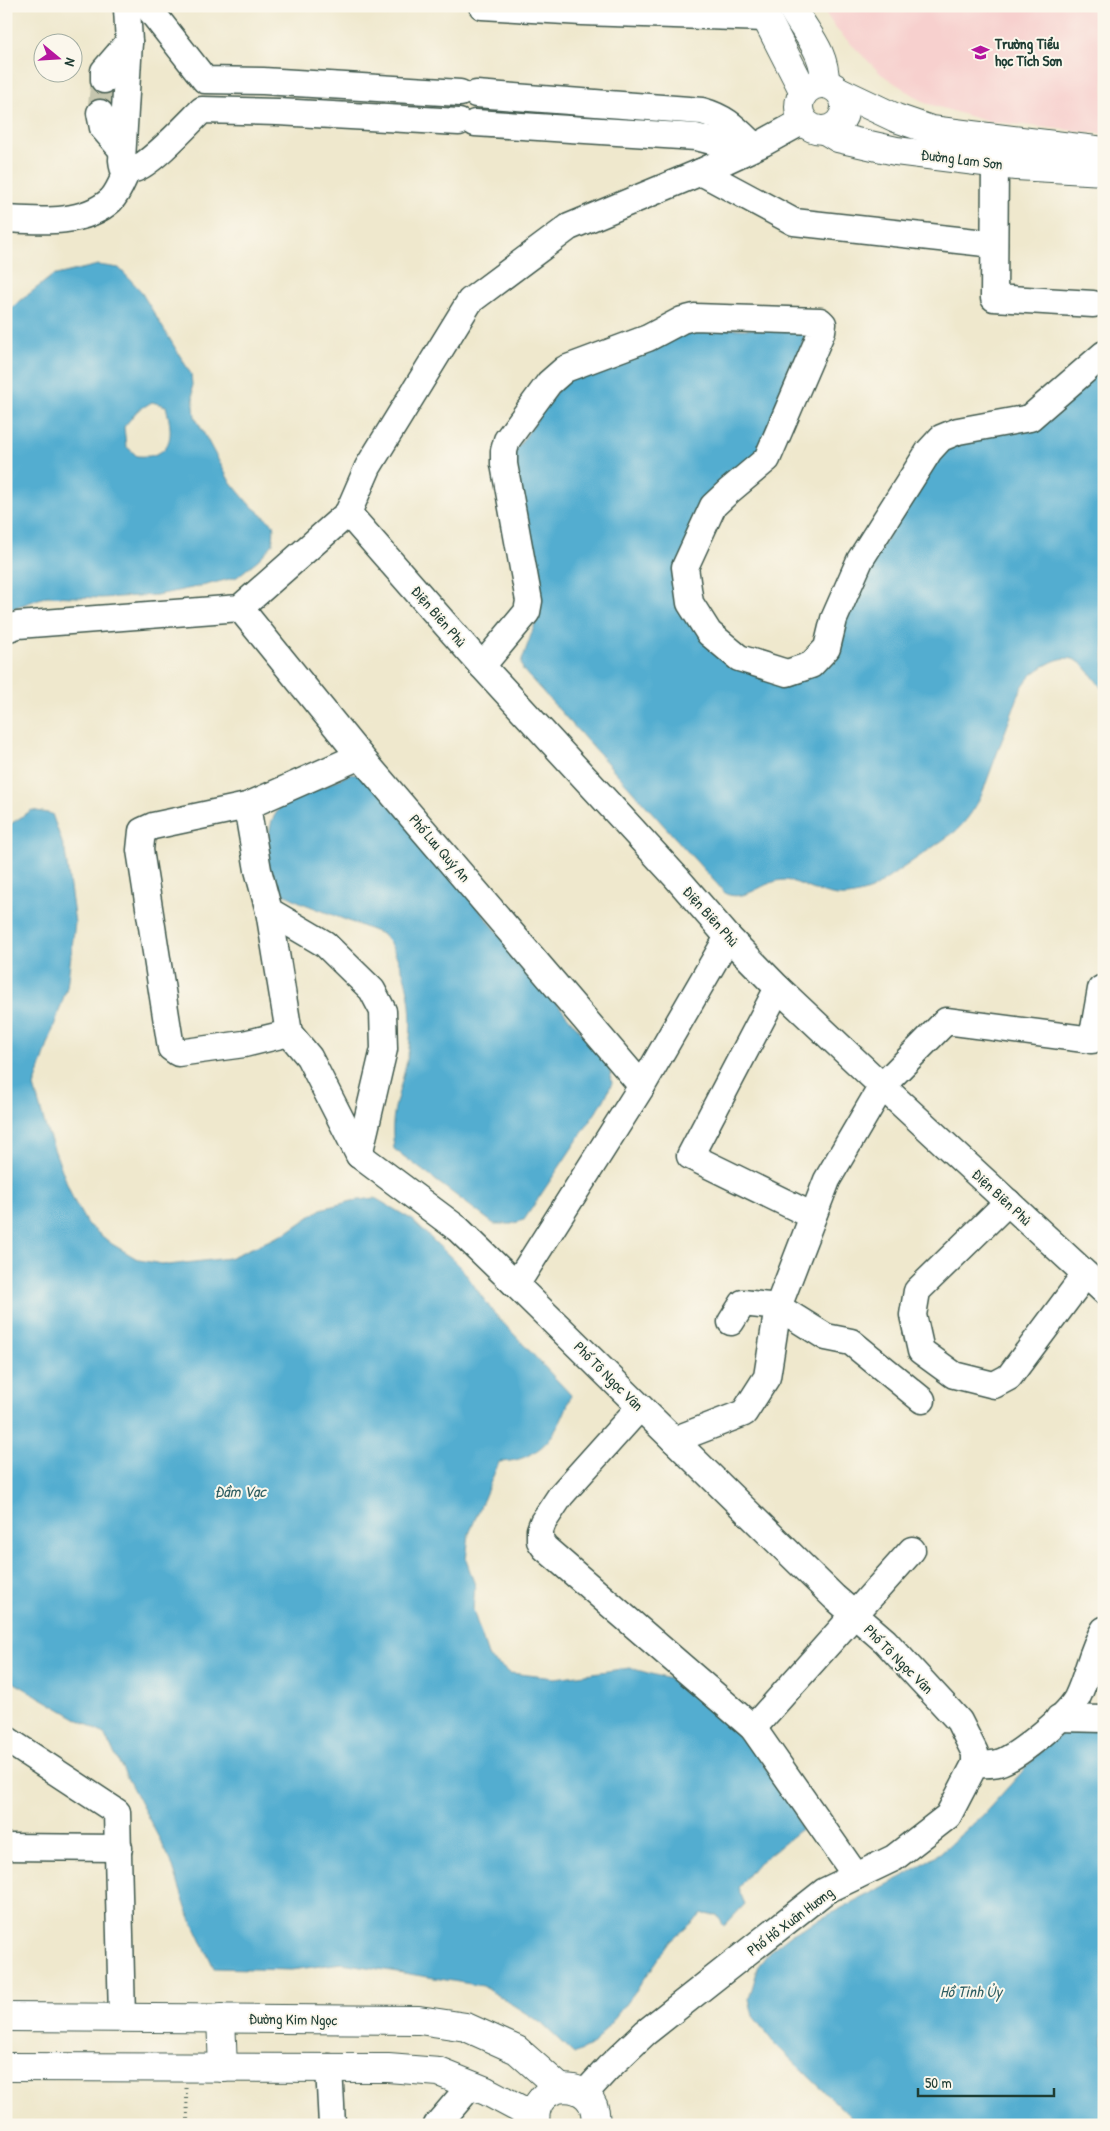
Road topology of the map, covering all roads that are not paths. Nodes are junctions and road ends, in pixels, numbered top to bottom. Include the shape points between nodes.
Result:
1 (130, 6) edge
2 (147, 6) edge
3 (482, 6) edge
4 (791, 6) edge
5 (582, 9) edge
6 (763, 12) edge
7 (128, 42) junction
8 (104, 80) tunnel mouth
9 (823, 89) junction
10 (474, 93) junction
11 (100, 113) tunnel mouth
12 (473, 123) junction
13 (814, 125) junction
14 (747, 150) junction
15 (1104, 151) edge
16 (125, 160) junction
17 (995, 163) junction
18 (1104, 171) edge
19 (701, 172) junction
20 (6, 220) edge
21 (994, 244) junction
22 (1093, 304) dead end
23 (1104, 354) edge
24 (348, 513) junction
25 (240, 608) junction
26 (6, 629) edge
27 (482, 666) junction
28 (360, 756) junction
29 (247, 806) junction
30 (269, 910) junction
31 (728, 937) junction
32 (778, 988) junction
33 (1104, 989) edge
34 (289, 1033) junction
35 (642, 1086) junction
36 (882, 1086) junction
37 (359, 1154) junction
38 (1008, 1202) junction
39 (813, 1216) junction
40 (1094, 1283) edge
41 (516, 1284) junction
42 (778, 1308) junction
43 (731, 1322) dead end
44 (922, 1400) dead end
45 (640, 1407) junction
46 (674, 1440) junction
47 (912, 1550) dead end
48 (855, 1615) junction
49 (1104, 1630) edge
50 (1059, 1718) junction
51 (1104, 1719) edge
52 (753, 1728) junction
53 (6, 1739) edge
54 (975, 1764) junction
55 (6, 1847) edge
56 (119, 1848) junction
57 (856, 1876) junction
58 (6, 2017) edge
59 (122, 2018) junction
60 (221, 2018) junction
61 (6, 2067) edge
62 (329, 2067) junction
63 (222, 2068) junction
64 (471, 2085) junction
65 (572, 2091) junction
66 (536, 2121) edge
67 (330, 2124) edge
68 (595, 2124) edge
69 (437, 2125) edge

1 - 7 street via 127,10
2 - 10 street via 205,80
3 - 5 street
4 - 9 main road via 819,51 825,69
5 - 6 street
6 - 9 main road
7 - 8 street via 104,71
7 - 16 street
9 - 13 main road via 798,106
9 - 13 main road via 844,98 843,115 832,128
9 - 15 main road, Đường Lam Sơn via 931,130
10 - 12 street
10 - 14 street via 702,111 732,124
11 - 16 street via 103,128
12 - 14 street via 696,137
12 - 16 street via 202,110 152,158 134,170
13 - 14 street
13 - 17 main road, Đường Lam Sơn via 838,138 896,151
14 - 19 street
16 - 20 street via 120,187 111,200 78,218
17 - 18 main road, Đường Lam Sơn
17 - 21 street
19 - 21 street via 794,222
19 - 24 street via 569,227 470,301 368,467
21 - 22 street via 994,298
23 - 27 street via 1030,418 958,430 941,438 929,451 860,560 834,619 827,648 811,665 787,673 739,658 709,633 690,603 685,567 713,506 767,460 823,324 820,320 694,317 564,369 549,384 505,446 504,464 529,600 527,612
24 - 25 street
24 - 27 street, Điện Biên Phủ
25 - 26 street via 18,625
25 - 28 street, Phố Lưu Quý An
27 - 31 street, Điện Biên Phủ
28 - 29 street
28 - 35 street, Phố Lưu Quý An
29 - 30 street
29 - 34 street via 142,831 140,850 168,1037 171,1048 178,1053 244,1044
30 - 34 street
30 - 37 street via 325,944 372,990 383,1011 384,1049
31 - 32 street, Điện Biên Phủ
31 - 35 street
32 - 36 street, Điện Biên Phủ
32 - 39 street via 690,1156
33 - 36 street via 1101,989 1092,1040 946,1021
34 - 37 street via 309,1057
35 - 41 street
36 - 38 street, Điện Biên Phủ
36 - 39 street via 827,1180
37 - 41 street, Phố Tô Ngọc Vân via 458,1230
38 - 40 street, Điện Biên Phủ
38 - 40 street via 917,1291 913,1315 921,1351 954,1375 994,1385 1008,1377
39 - 42 street
41 - 45 street, Phố Tô Ngọc Vân
42 - 43 street via 744,1303
42 - 44 street via 826,1337 851,1342
42 - 46 street via 767,1377 744,1413
45 - 46 street, Phố Tô Ngọc Vân
45 - 52 street via 561,1495 543,1522 540,1541
46 - 48 street, Phố Tô Ngọc Vân
47 - 48 street
48 - 52 street
48 - 54 street, Phố Tô Ngọc Vân via 885,1640 959,1721 975,1753
49 - 50 street via 1076,1700
50 - 51 street
50 - 54 street via 1017,1754 997,1763
52 - 57 street
53 - 56 street via 117,1812
54 - 57 street, Phố Hồ Xuân Hương via 948,1816 894,1858
55 - 56 street
56 - 59 street
57 - 65 street, Phố Hồ Xuân Hương via 825,1892 645,2033 608,2068
58 - 59 main road, Đường Kim Ngọc
59 - 60 main road, Đường Kim Ngọc
60 - 63 main road
60 - 65 main road, Đường Kim Ngọc via 419,2020 466,2027 517,2050
61 - 63 main road
62 - 63 main road
62 - 64 main road via 439,2072
62 - 67 street
64 - 66 main road
64 - 69 street
65 - 66 main road via 548,2093 537,2108
65 - 68 main road via 594,2108

